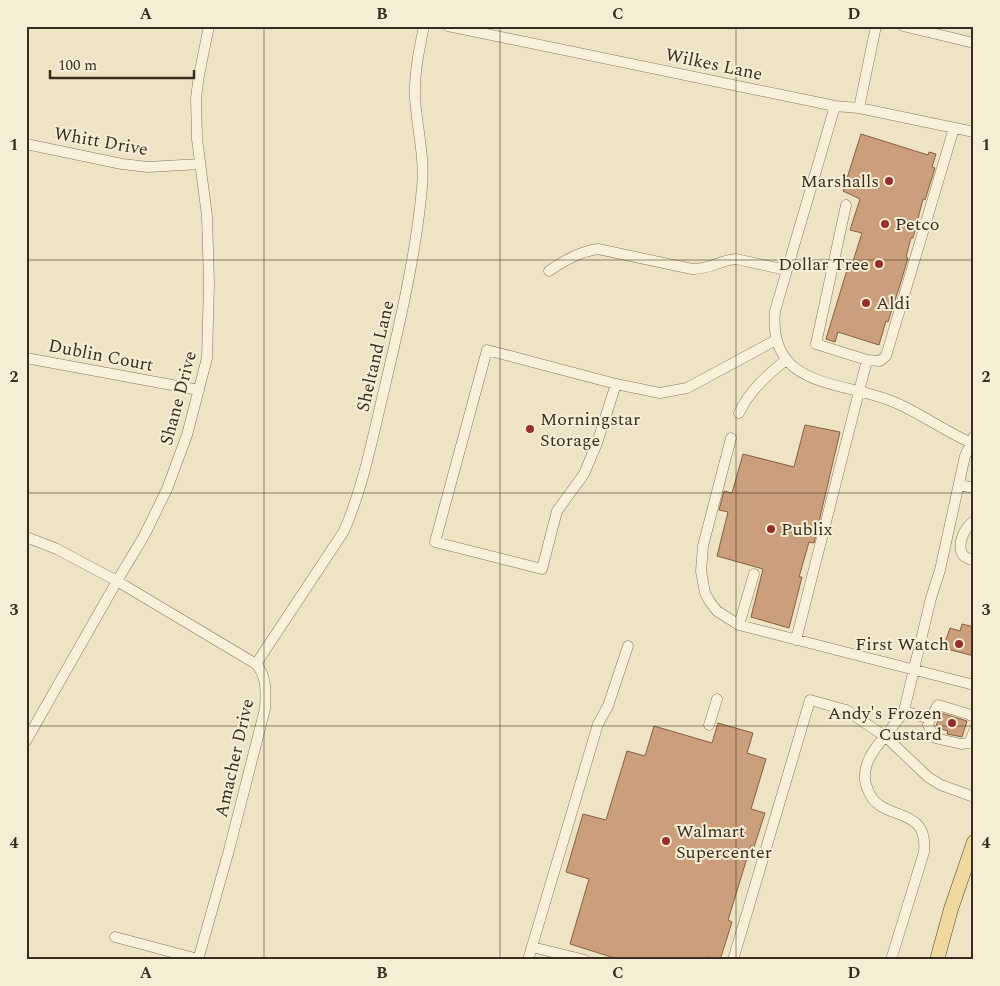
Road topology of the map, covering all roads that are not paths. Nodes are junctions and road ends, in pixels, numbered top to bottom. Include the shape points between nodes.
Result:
1 (210, 26) edge
2 (424, 26) edge
3 (448, 26) edge
4 (876, 26) edge
5 (903, 26) edge
6 (974, 43) edge
7 (835, 106) junction
8 (860, 108) junction
9 (954, 128) junction
10 (974, 132) edge
11 (26, 144) edge
12 (200, 164) junction
13 (846, 205) dead end
14 (786, 270) junction
15 (549, 271) dead end
16 (776, 340) junction
17 (26, 358) edge
18 (786, 360) junction
19 (867, 360) junction
20 (616, 384) junction
21 (199, 390) junction
22 (859, 392) junction
23 (739, 413) dead end
24 (731, 438) dead end
25 (973, 441) edge
26 (959, 485) junction
27 (974, 488) edge
28 (974, 521) edge
29 (26, 537) edge
30 (974, 561) edge
31 (754, 574) dead end
32 (116, 581) junction
33 (739, 625) junction
34 (796, 640) junction
35 (628, 646) dead end
36 (256, 664) junction
37 (914, 670) junction
38 (974, 685) edge
39 (717, 700) dead end
40 (904, 711) junction
41 (974, 717) edge
42 (930, 719) junction
43 (709, 725) dead end
44 (974, 731) edge
45 (886, 737) junction
46 (26, 742) edge
47 (974, 797) edge
48 (974, 842) edge
49 (115, 937) dead end
50 (532, 946) junction
51 (560, 956) edge
52 (198, 959) edge
53 (528, 960) edge
54 (585, 960) edge
55 (733, 960) edge
56 (891, 960) edge
57 (937, 960) edge

1 - 12 street, Shane Drive via 196,98
2 - 36 street, Sheltand Lane via 415,96 422,170 420,205 406,294 366,468 344,531
3 - 7 street, Wilkes Lane
4 - 8 street
5 - 6 street
7 - 8 street, Wilkes Lane
7 - 14 street
8 - 9 street, Wilkes Lane
9 - 10 street, Wilkes Lane
9 - 19 street via 886,356 880,361
11 - 12 street, Whitt Drive via 148,167
12 - 21 street, Shane Drive via 207,216 209,283 207,358
13 - 19 street via 816,344
14 - 15 street via 736,259 701,270 692,269 598,249 565,260
14 - 16 street via 775,311
16 - 18 street
16 - 20 street via 687,388 660,393
17 - 21 street, Dublin Court
18 - 22 street via 812,379
18 - 23 street via 747,397
19 - 22 street
20 - 20 street via 487,350 435,542 542,569 557,511 584,474
21 - 32 street, Shane Drive via 167,489 144,536
22 - 25 street via 890,400
22 - 34 street
24 - 33 street via 703,546 701,571 710,602
25 - 26 street via 965,456
26 - 27 street
26 - 37 street
28 - 30 street via 967,525 961,542 964,557
29 - 32 street
31 - 33 street
32 - 36 street
32 - 46 street, Shane Drive
33 - 34 street
34 - 37 street
35 - 50 street via 608,706 598,724
36 - 52 street, Amacher Drive via 262,670 265,709
37 - 38 street
37 - 40 street
39 - 43 street
40 - 42 street
40 - 45 street
41 - 42 street via 938,705
42 - 44 street via 928,725 932,735 941,740 966,744 971,741
45 - 47 street via 928,777
45 - 55 street via 846,710 810,700
45 - 56 street via 867,763 865,780 868,793 877,805 910,818 921,830 924,844
48 - 57 main road
49 - 52 street
50 - 51 street
50 - 53 street
51 - 54 street

